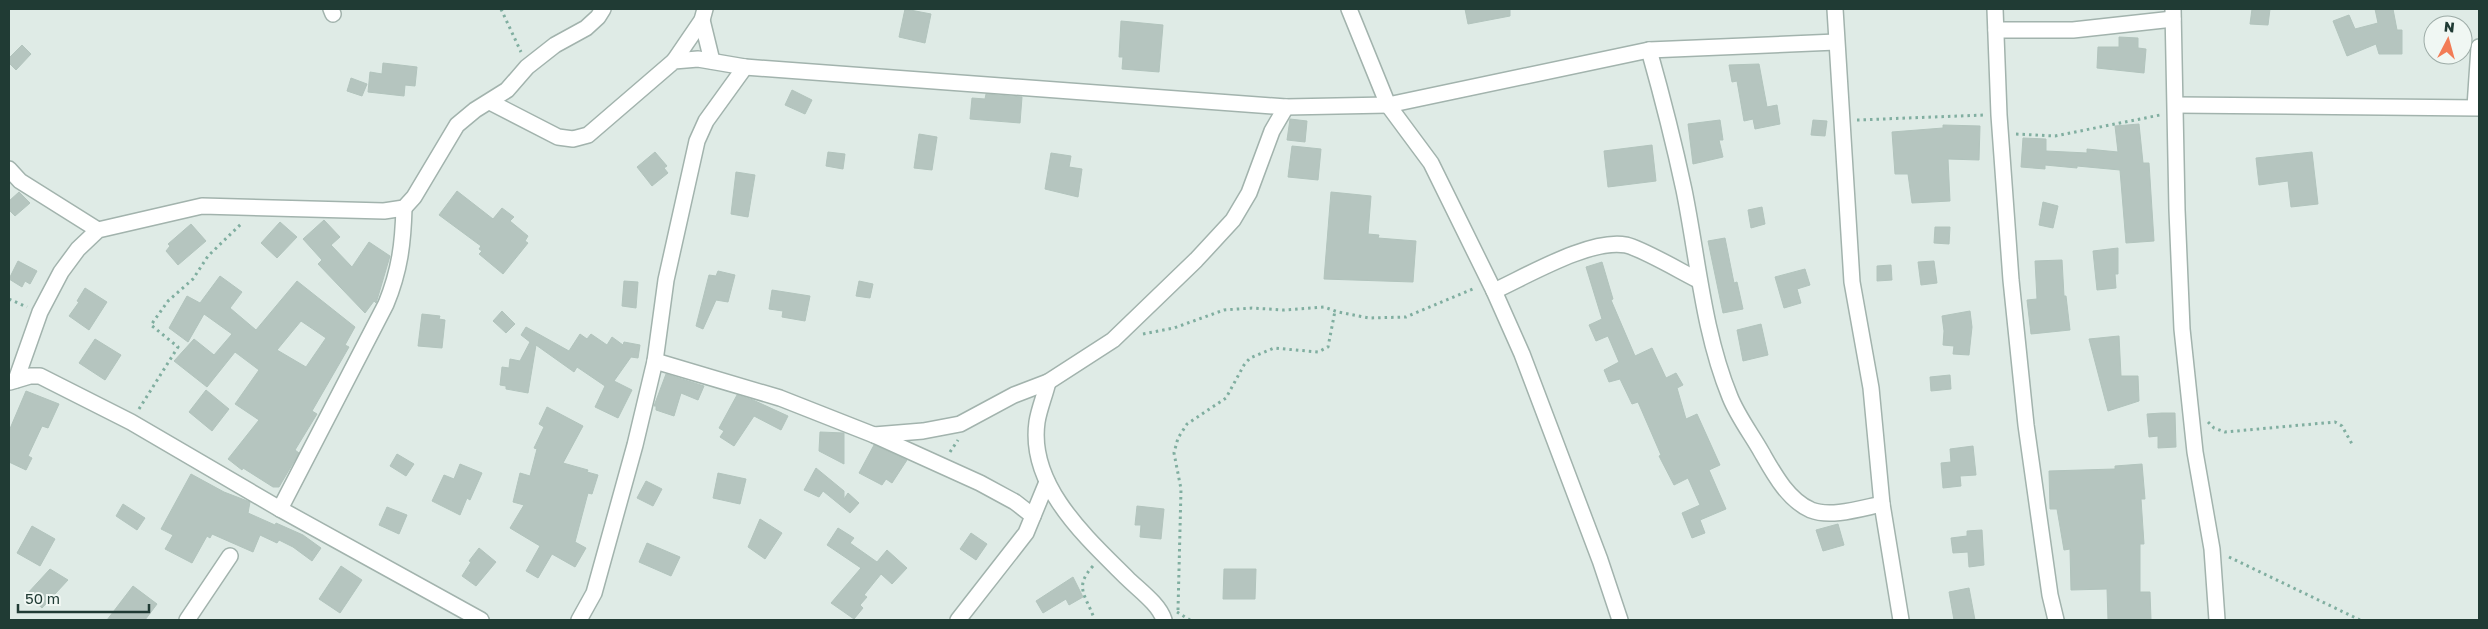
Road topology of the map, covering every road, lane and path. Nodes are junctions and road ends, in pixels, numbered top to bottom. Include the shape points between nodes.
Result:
1 (501, 9) edge
2 (603, 9) edge
3 (1349, 9) edge
4 (1835, 9) edge
5 (1995, 9) edge
6 (704, 14) edge
7 (2173, 14) edge
8 (1996, 30) junction
9 (1836, 42) junction
10 (2479, 47) edge
11 (1649, 50) junction
12 (674, 61) junction
13 (712, 61) junction
14 (527, 67) junction
15 (745, 67) junction
16 (490, 102) junction
17 (1388, 105) junction
18 (2477, 107) edge
19 (1286, 108) junction
20 (2176, 109) junction
21 (1999, 115) junction
22 (1842, 120) junction
23 (2000, 134) junction
24 (9, 169) edge
25 (260, 206) junction
26 (404, 208) junction
27 (98, 230) junction
28 (1698, 280) junction
29 (1492, 286) junction
30 (1335, 311) junction
31 (1139, 335) dead end
32 (655, 362) junction
33 (12, 382) edge
34 (1048, 382) junction
35 (2189, 404) junction
36 (131, 422) junction
37 (874, 435) junction
38 (2352, 444) dead end
39 (1047, 482) junction
40 (1882, 504) junction
41 (280, 509) junction
42 (1033, 516) junction
43 (2212, 549) junction
44 (1103, 554) junction
45 (230, 556) dead end
46 (1178, 612) dead end
47 (1094, 618) dead end
48 (187, 620) edge
49 (481, 620) edge
50 (579, 620) edge
51 (958, 620) edge
52 (1164, 620) edge
53 (1620, 620) edge
54 (1901, 620) edge
55 (2056, 620) edge
56 (2217, 620) edge
57 (2360, 620) edge

1 - 14 path
2 - 14 street via 586,28 555,44
3 - 17 street
4 - 9 street
5 - 8 street
6 - 12 street
6 - 13 street
7 - 8 street via 2073,30
7 - 20 street
8 - 21 street
9 - 11 street
9 - 22 street
10 - 18 street
11 - 17 street
11 - 28 street via 1684,191
12 - 13 street via 686,58
12 - 16 street via 588,135 573,139 558,137
13 - 15 street
14 - 16 street via 507,90
15 - 19 street
15 - 32 street via 706,121 697,141 666,280
16 - 26 street via 456,125 414,198
17 - 19 street
17 - 29 street via 1431,163
18 - 20 street
19 - 34 street via 1272,131 1249,193 1233,220 1113,340
20 - 23 path via 2055,136
20 - 35 street via 2176,210
21 - 22 path
21 - 23 street
22 - 40 street via 1852,282 1871,388
23 - 55 street via 2026,425
24 - 27 street via 20,181
25 - 26 street via 384,212
25 - 27 street via 202,206
25 - 36 path via 208,256 194,279 168,301 151,324 178,346
26 - 41 street via 397,279
27 - 33 street via 61,272 40,312
28 - 29 street via 1627,246 1610,244 1587,248
28 - 40 street via 1711,338 1730,398 1781,484 1796,501 1812,510 1832,512
29 - 30 path via 1406,317 1369,318
29 - 53 street via 1529,372
30 - 31 path via 1324,307 1224,310 1174,328
30 - 46 path via 1325,350 1274,348 1250,358 1226,398 1187,424 1178,438 1174,453 1181,489
32 - 37 street via 780,398
32 - 50 street via 594,593
33 - 36 street via 40,376
34 - 37 street via 1014,394 960,424
34 - 39 street via 1037,422 1036,439
35 - 38 path via 2214,428 2225,432 2335,422 2342,426
35 - 43 street
36 - 41 street
37 - 42 street via 980,483
39 - 42 street
39 - 44 street via 1064,509
40 - 54 street
41 - 49 street
42 - 51 street via 1026,533
43 - 56 street
43 - 57 path
44 - 47 path via 1082,580
44 - 52 street via 1151,601
45 - 48 street

